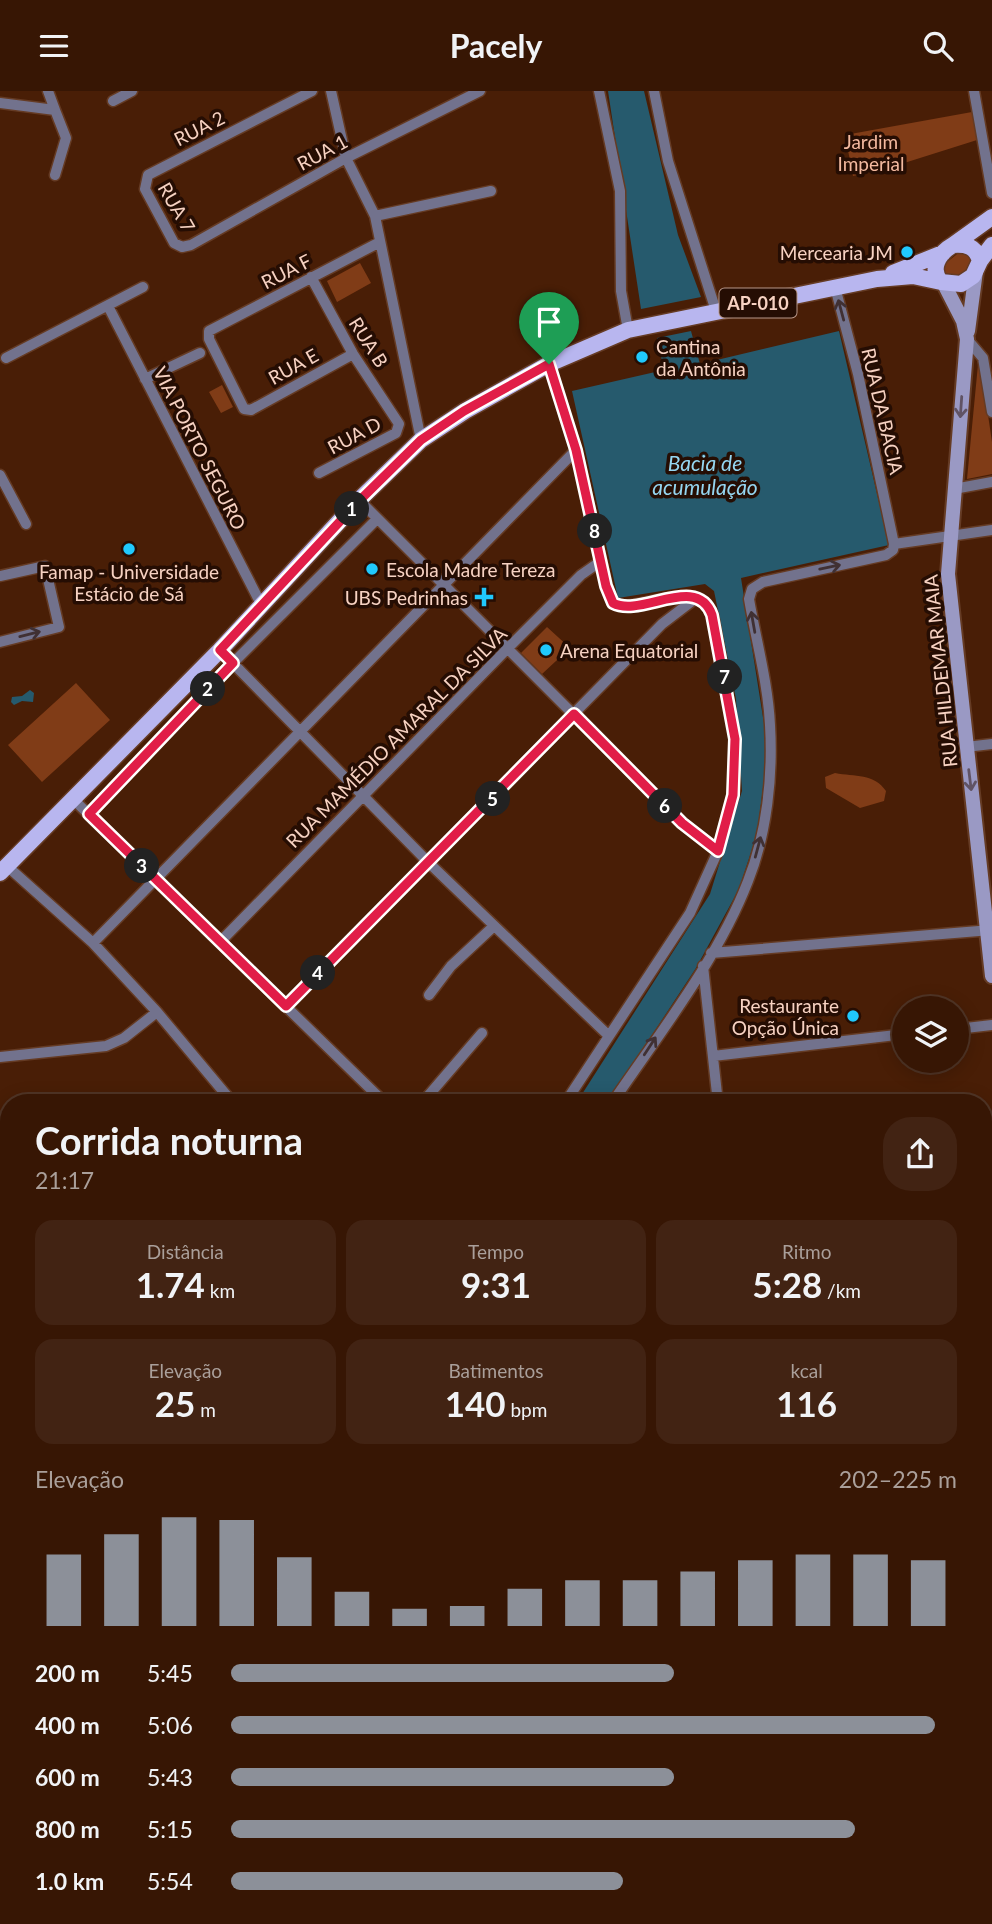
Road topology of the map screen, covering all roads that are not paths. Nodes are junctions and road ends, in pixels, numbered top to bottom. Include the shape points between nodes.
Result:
1 (48, 91) edge
2 (132, 91) edge
3 (312, 91) edge
4 (331, 91) edge
5 (480, 91) edge
6 (599, 91) edge
7 (654, 91) edge
8 (974, 91) edge
9 (113, 101) dead end
10 (0, 103) edge
11 (55, 110) junction
12 (346, 158) junction
13 (55, 174) dead end
14 (144, 183) joint
15 (491, 191) dead end
16 (992, 193) edge
17 (375, 216) junction
18 (992, 217) edge
19 (992, 233) edge
20 (380, 242) junction
21 (182, 247) joint
22 (948, 249) junction
23 (984, 260) edge
24 (311, 278) junction
25 (877, 279) junction
26 (942, 283) junction
27 (143, 287) dead end
28 (835, 288) junction
29 (108, 306) junction
30 (716, 311) junction
31 (628, 330) junction
32 (967, 339) junction
33 (201, 353) dead end
34 (353, 354) junction
35 (6, 358) dead end
36 (549, 364) junction
37 (145, 379) junction
38 (251, 410) joint
39 (992, 412) edge
40 (400, 424) joint
41 (421, 440) junction
42 (576, 450) junction
43 (319, 473) dead end
44 (0, 475) edge
45 (992, 482) edge
46 (954, 489) junction
47 (12, 497) junction
48 (0, 500) edge
49 (359, 501) junction
50 (377, 519) junction
51 (26, 524) dead end
52 (992, 530) edge
53 (950, 536) junction
54 (894, 544) junction
55 (601, 561) junction
56 (0, 576) edge
57 (441, 585) junction
58 (696, 598) junction
59 (262, 606) junction
60 (0, 642) edge
61 (507, 649) junction
62 (220, 650) junction
63 (233, 663) junction
64 (574, 714) junction
65 (299, 730) junction
66 (992, 744) edge
67 (966, 747) junction
68 (364, 794) junction
69 (73, 799) junction
70 (92, 816) junction
71 (718, 851) junction
72 (429, 863) junction
73 (4, 870) edge
74 (157, 880) junction
75 (495, 926) junction
76 (990, 930) edge
77 (220, 942) junction
78 (93, 943) junction
79 (711, 953) junction
80 (703, 966) junction
81 (992, 976) edge
82 (429, 995) dead end
83 (286, 1006) junction
84 (157, 1012) junction
85 (992, 1025) edge
86 (969, 1027) edge
87 (482, 1033) dead end
88 (892, 1035) edge
89 (609, 1036) junction
90 (713, 1056) junction
91 (0, 1058) edge
92 (225, 1094) edge
93 (375, 1094) edge
94 (430, 1094) edge
95 (571, 1094) edge
96 (618, 1094) edge
97 (717, 1094) edge

1 - 11 street
2 - 9 street
3 - 14 street, RUA 2 via 158,169
4 - 12 street
5 - 12 street, RUA 1
6 - 31 street via 620,191 621,291
7 - 30 street via 668,161
8 - 16 street
10 - 11 street
11 - 13 street via 66,138
12 - 17 street
12 - 21 street, RUA 1
14 - 21 street, RUA 7 via 163,225
15 - 17 street
17 - 20 street
18 - 22 main road, AP-010
19 - 23 street
20 - 24 street, RUA F
20 - 41 street
22 - 23 main road via 968,246
22 - 25 main road, AP-010
22 - 26 main road via 936,267 936,277
23 - 26 main road via 961,284
23 - 32 main road
24 - 34 street, RUA B
24 - 38 street, RUA F via 209,331 244,409
25 - 26 main road, AP-010 via 913,276
25 - 28 main road, AP-010
26 - 32 main road, RUA HILDEMAR MAIA via 963,321
27 - 29 street
28 - 30 main road, AP-010
54 -> 28 street, RUA DA BACIA
29 - 35 street
29 - 37 street, VIA PORTO SEGURO
30 - 31 main road, AP-010
31 - 36 main road, AP-010
32 - 39 street via 983,358
32 -> 46 main road, RUA HILDEMAR MAIA
33 - 37 street
34 - 38 street, RUA E
34 - 40 street, RUA B
36 - 41 main road, AP-010
36 - 42 street
37 - 59 street, VIA PORTO SEGURO
40 - 43 street, RUA D via 396,433
41 - 49 main road, AP-010
42 - 55 street
42 - 57 street
44 - 47 street
45 - 46 street
46 - 53 main road, RUA HILDEMAR MAIA
47 - 48 street
47 - 51 street
49 - 50 street
49 - 59 main road, AP-010
50 - 57 street
50 - 63 street
52 - 53 street
53 - 54 street
53 - 67 main road, RUA HILDEMAR MAIA via 950,599
79 -> 54 street via 749,878 769,788 770,721 749,599 756,585 886,555
55 - 58 street via 613,603 627,606
55 - 61 street, RUA MAMÉDIO AMARAL DA SILVA
60 -> 56 street via 59,627 45,566
57 - 61 street
57 - 65 street
58 - 64 street via 662,624
58 - 71 street via 707,604 712,615 734,729 733,795
59 - 62 main road, AP-010
61 - 64 street
61 - 68 street, RUA MAMÉDIO AMARAL DA SILVA
62 - 63 street
62 - 69 main road, AP-010
63 - 65 street
63 - 70 street
64 - 71 street via 689,829
64 - 72 street
65 - 68 street
65 - 74 street
66 - 67 street
67 -> 76 main road, RUA HILDEMAR MAIA
68 - 72 street
68 - 77 street, RUA MAMÉDIO AMARAL DA SILVA
69 - 70 street
69 - 73 main road, AP-010
70 - 74 street
71 - 89 street via 696,902
72 - 75 street
72 - 83 street
73 - 78 street
74 - 77 street
74 - 78 street
75 - 82 street via 451,966
75 - 89 street
76 - 79 street
76 - 81 main road, RUA HILDEMAR MAIA
77 - 83 street
78 - 84 street
79 - 80 street
80 - 90 street
96 -> 80 street
83 - 93 street
84 - 91 street via 124,1038 106,1045
84 - 92 street
85 - 86 street
87 - 94 street
88 - 90 street
89 - 95 street
90 - 97 street

